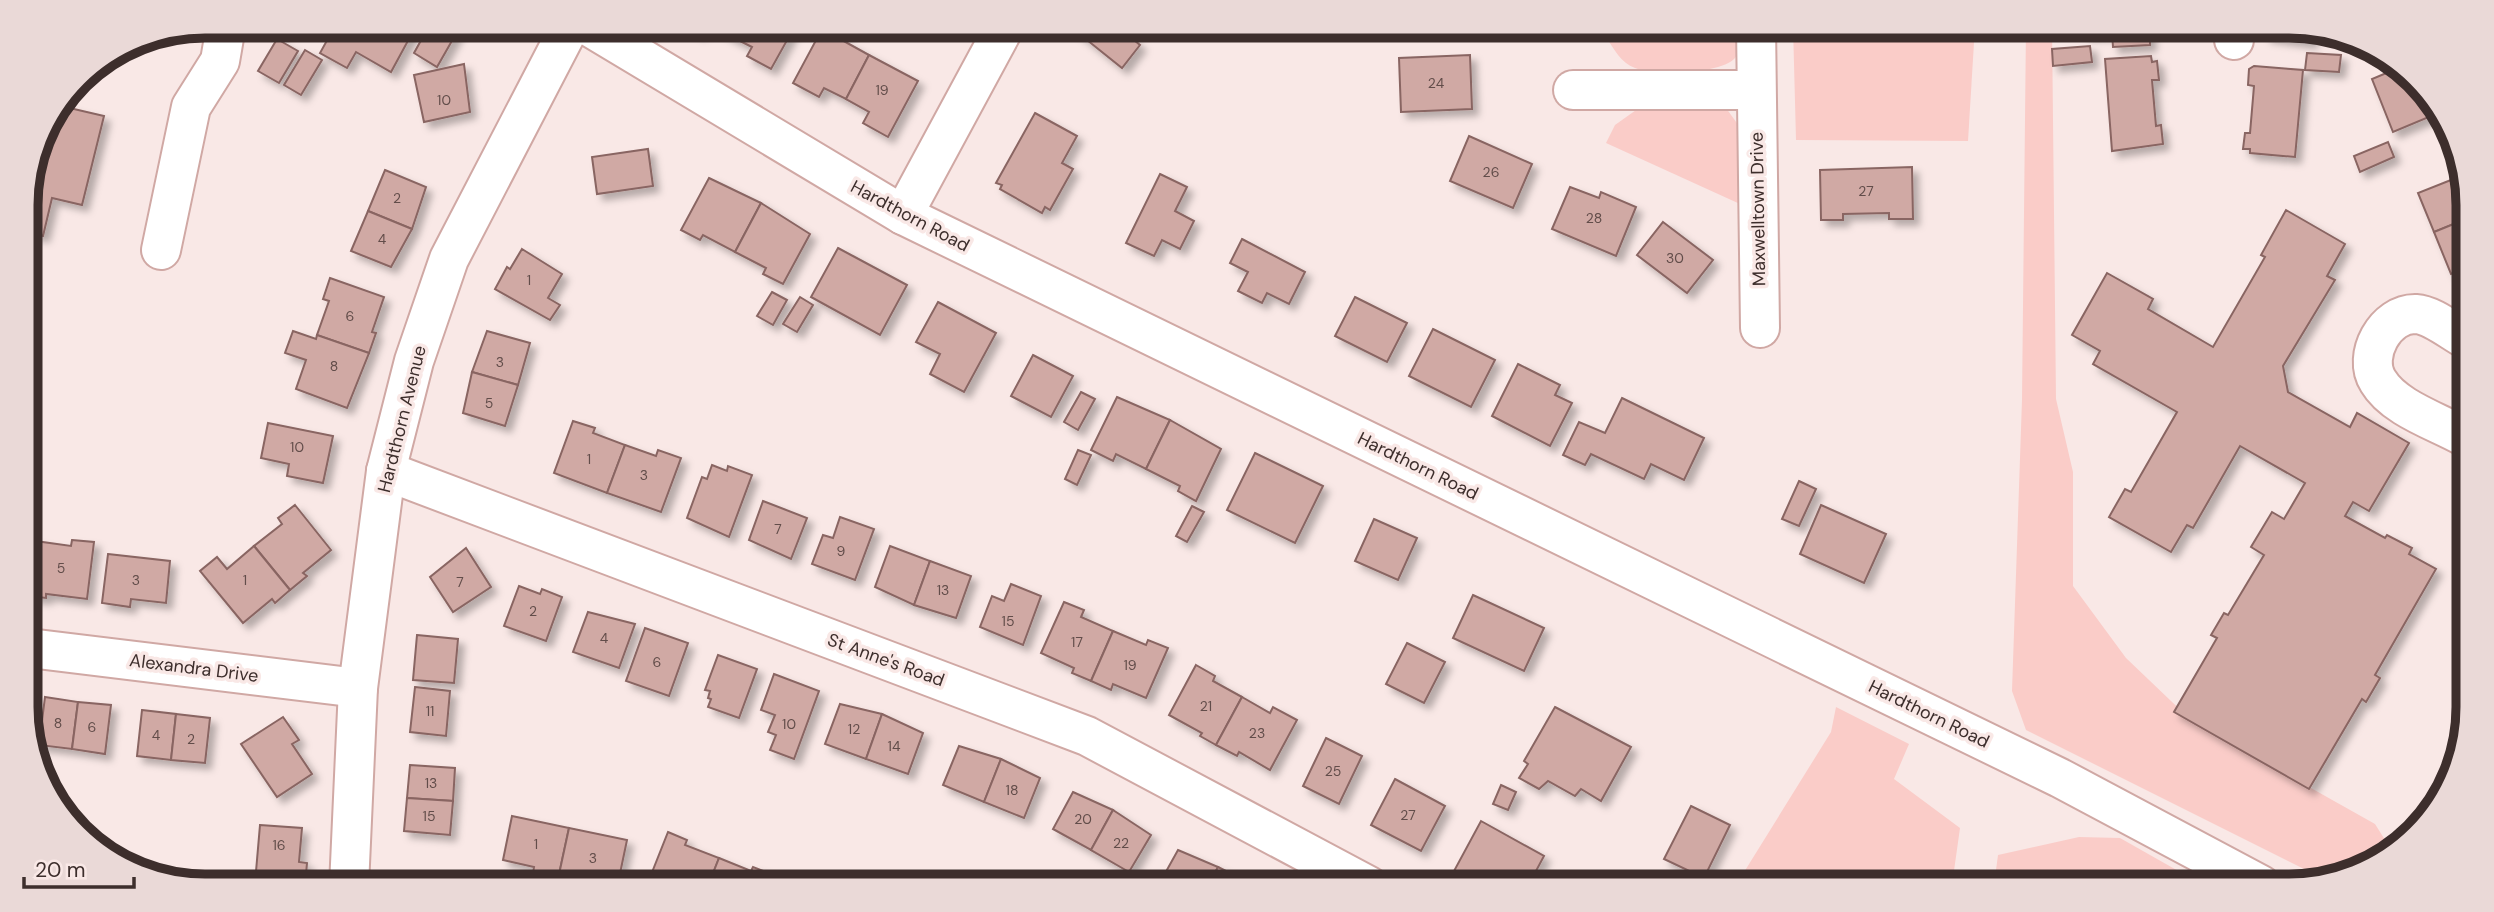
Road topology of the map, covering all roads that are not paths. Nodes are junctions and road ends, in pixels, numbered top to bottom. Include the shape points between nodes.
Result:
1 (1756, 38) edge
2 (224, 39) edge
3 (563, 39) edge
4 (608, 39) edge
5 (998, 39) edge
6 (1573, 90) dead end
7 (1756, 90) junction
8 (903, 215) junction
9 (161, 250) dead end
10 (1760, 328) dead end
11 (2456, 333) edge
12 (2456, 432) edge
13 (386, 471) junction
14 (38, 649) edge
15 (358, 688) junction
16 (1345, 873) edge
17 (2239, 873) edge
18 (350, 874) edge

1 - 7 street, Maxwelltown Drive
2 - 9 street via 220,61 191,107
3 - 13 street, Hardthorn Avenue via 449,259 414,361
4 - 8 street, Hardthorn Road
5 - 8 street
6 - 7 street
7 - 10 street, Maxwelltown Drive
8 - 17 street, Hardthorn Road via 1953,725
11 - 12 street via 2427,317 2404,316 2386,328 2374,346 2372,363 2376,380 2391,397
13 - 15 street, Hardthorn Avenue
13 - 16 street, St Anne's Road via 1087,736
14 - 15 street, Alexandra Drive
15 - 18 street, Hardthorn Avenue

